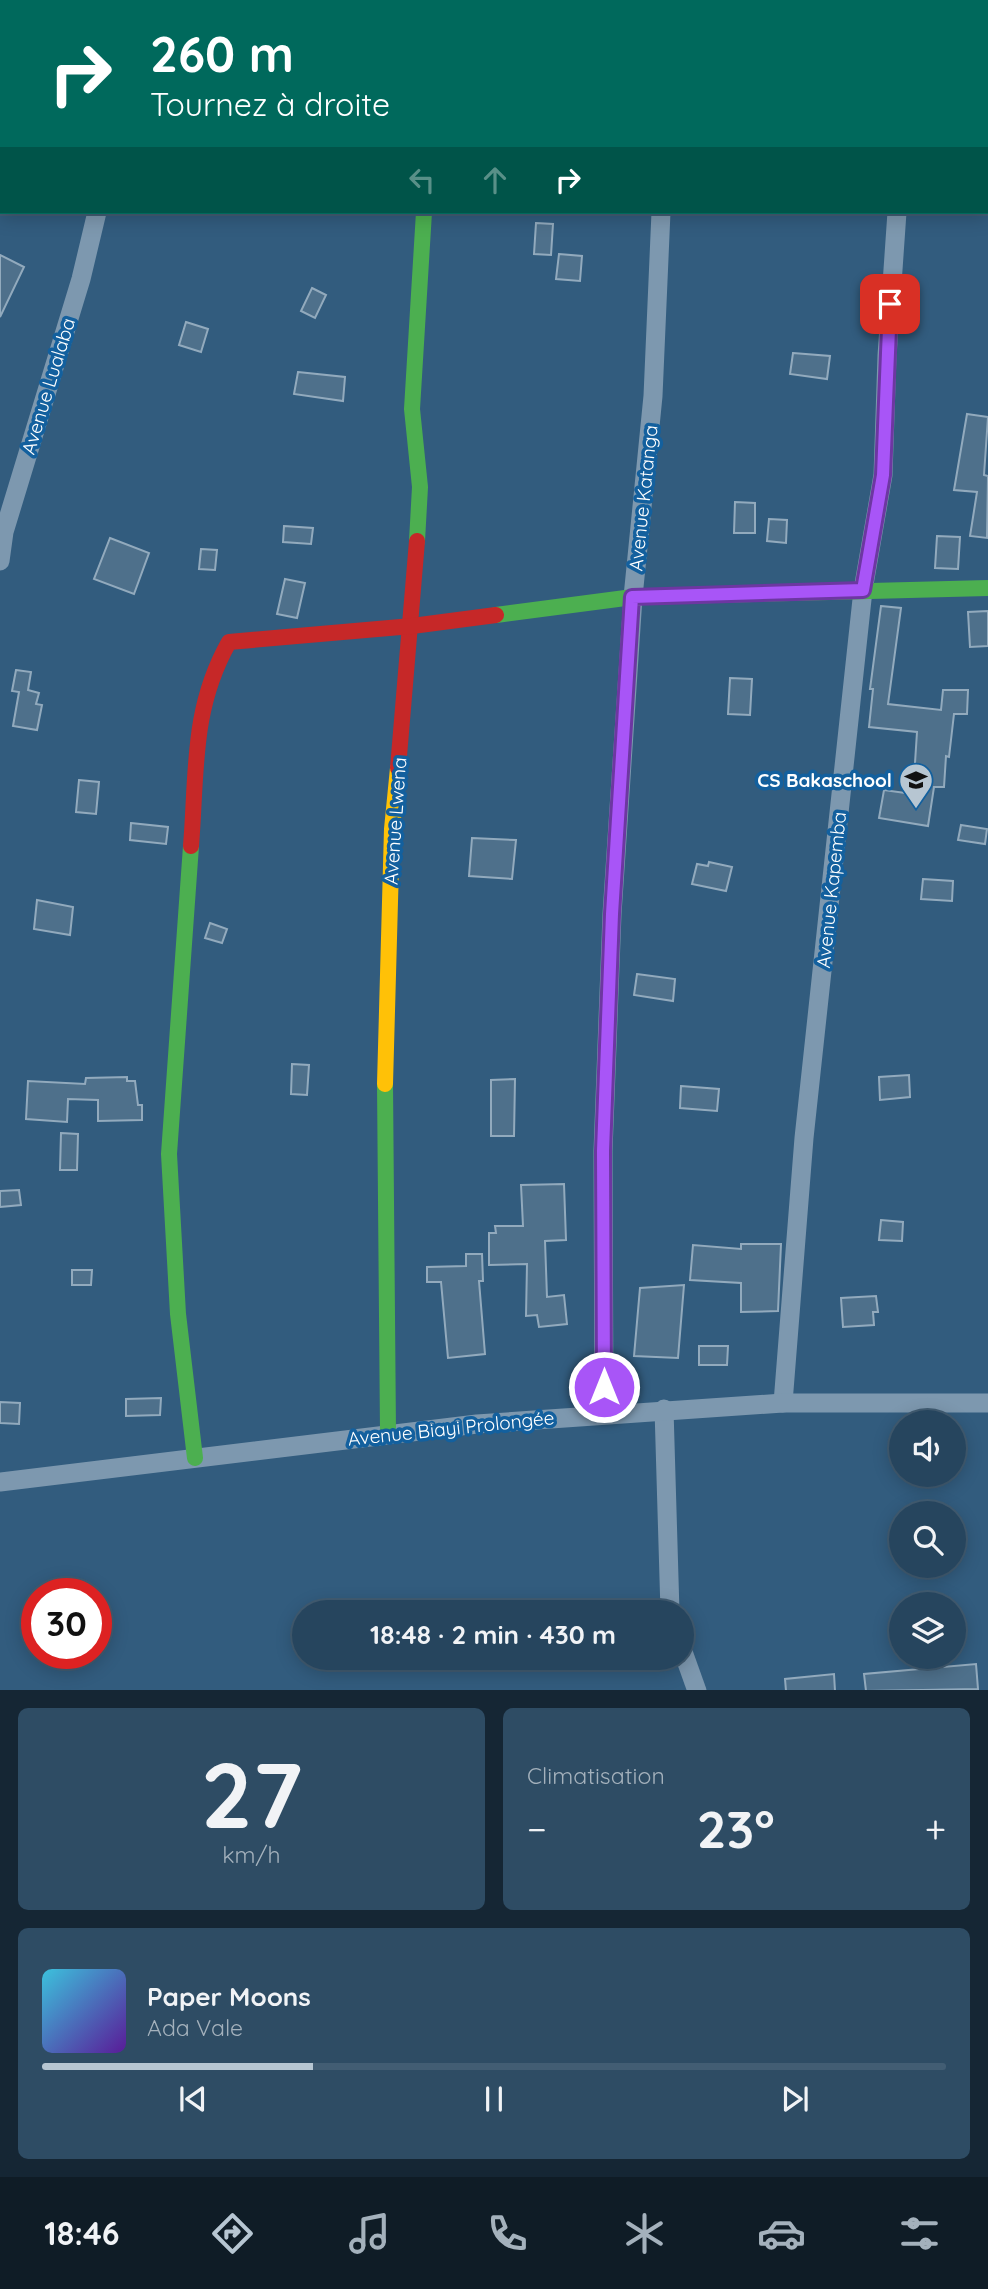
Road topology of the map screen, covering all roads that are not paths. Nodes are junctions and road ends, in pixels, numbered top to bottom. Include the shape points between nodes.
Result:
1 (97, 214) edge
2 (424, 214) edge
3 (661, 214) edge
4 (897, 214) edge
5 (2, 533) edge
6 (0, 561) edge
7 (988, 588) edge
8 (863, 590) junction
9 (632, 597) junction
10 (412, 626) junction
11 (988, 1401) edge
12 (783, 1403) junction
13 (664, 1409) junction
14 (604, 1414) junction
15 (388, 1433) junction
16 (195, 1458) junction
17 (0, 1482) edge
18 (670, 1600) edge
19 (690, 1670) edge
20 (697, 1690) edge

1 - 5 street, Avenue Lualaba via 81,279
2 - 10 street, Avenue Lwena via 412,409 420,487
3 - 9 street, Avenue Katanga via 653,396
4 - 8 street, Avenue Kapemba via 883,475
5 - 6 street, Avenue Lualaba
7 - 8 street
8 - 9 street
8 - 12 street, Avenue Kapemba via 804,1138
9 - 10 street
9 - 14 street, Avenue Katanga via 603,1151
10 - 15 street, Avenue Lwena via 393,829 385,1022
10 - 16 street via 229,642 216,665 196,738 169,1154 178,1314
11 - 12 street, Avenue Biayi Prolongée
12 - 13 street, Avenue Biayi Prolongée
13 - 14 street, Avenue Biayi Prolongée
13 - 18 street
14 - 15 street, Avenue Biayi Prolongée
15 - 16 street, Avenue Biayi Prolongée
16 - 17 street, Avenue Biayi Prolongée
19 - 20 street

